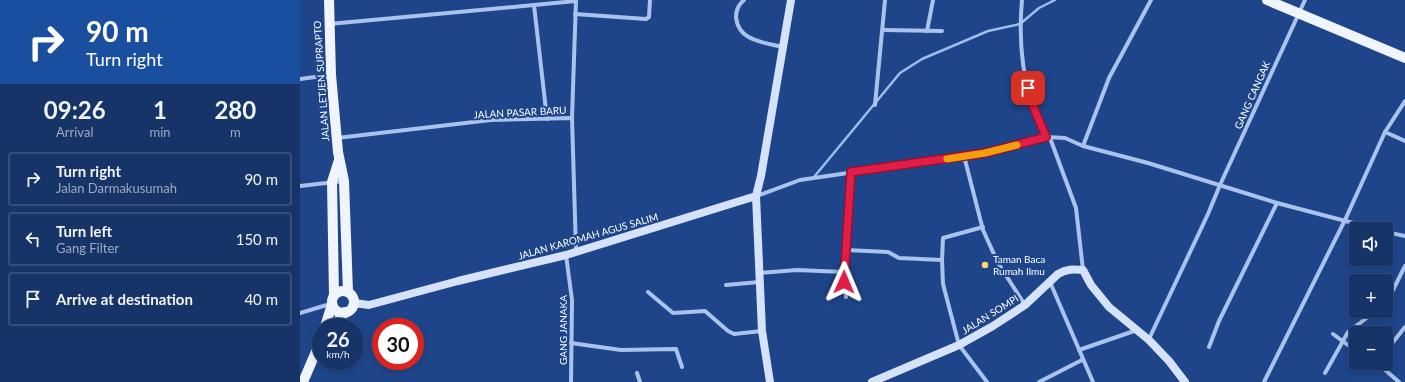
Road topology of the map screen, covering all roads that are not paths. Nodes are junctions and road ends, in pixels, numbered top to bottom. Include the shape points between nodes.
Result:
1 (329, 0) edge
2 (576, 0) edge
3 (650, 0) edge
4 (744, 0) edge
5 (791, 0) edge
6 (885, 0) edge
7 (933, 0) edge
8 (1022, 0) edge
9 (1151, 0) edge
10 (1267, 0) edge
11 (1305, 0) edge
12 (534, 5) junction
13 (1298, 13) junction
14 (575, 14) junction
15 (329, 24) junction
16 (883, 30) junction
17 (927, 31) junction
18 (942, 31) dead end
19 (782, 47) junction
20 (1405, 58) edge
21 (331, 75) junction
22 (300, 79) edge
23 (1405, 101) edge
24 (875, 105) dead end
25 (547, 118) junction
26 (572, 118) junction
27 (1385, 132) junction
28 (1048, 137) junction
29 (336, 138) junction
30 (1405, 141) edge
31 (1083, 146) junction
32 (964, 156) junction
33 (339, 160) junction
34 (851, 172) junction
35 (344, 181) junction
36 (332, 182) junction
37 (1220, 185) junction
38 (300, 186) edge
39 (756, 196) junction
40 (1277, 203) junction
41 (1344, 220) junction
42 (1351, 222) edge
43 (983, 227) junction
44 (1393, 233) edge
45 (1405, 236) edge
46 (846, 250) junction
47 (576, 251) junction
48 (566, 255) junction
49 (942, 260) junction
50 (1405, 266) edge
51 (1083, 270) junction
52 (844, 272) junction
53 (759, 273) junction
54 (760, 282) junction
55 (1050, 282) junction
56 (726, 286) dead end
57 (1393, 290) edge
58 (348, 292) junction
59 (648, 292) dead end
60 (846, 297) dead end
61 (333, 300) junction
62 (354, 303) junction
63 (1025, 304) junction
64 (345, 312) junction
65 (300, 314) edge
66 (328, 318) edge
67 (340, 318) edge
68 (1367, 318) edge
69 (1405, 327) edge
70 (1137, 330) junction
71 (762, 331) junction
72 (1333, 334) dead end
73 (1148, 340) junction
74 (1343, 341) junction
75 (1393, 342) edge
76 (571, 343) junction
77 (959, 345) junction
78 (1349, 346) edge
79 (1209, 347) dead end
80 (1079, 350) junction
81 (1082, 360) junction
82 (312, 361) edge
83 (682, 367) dead end
84 (1385, 370) edge
85 (637, 373) dead end
86 (1325, 373) dead end
87 (1405, 379) edge
88 (1041, 381) edge
89 (303, 382) edge
90 (571, 382) edge
91 (640, 382) edge
92 (770, 382) edge
93 (872, 382) edge
94 (987, 382) edge
95 (1092, 382) edge
96 (1185, 382) edge
97 (1264, 382) edge
98 (1400, 382) edge

1 - 15 main road, JALAN LETJEN SUPRAPTO
2 - 12 street
2 - 14 street
3 - 14 street via 649,17 646,19
4 - 19 street via 737,8 736,14 736,21 743,34 752,40
5 - 19 main road
6 - 16 street
7 - 17 street
8 - 28 street via 1020,28 1023,63 1031,101
9 - 31 street via 1109,78
10 - 13 main road
11 - 13 street, GANG CANGAK
12 - 15 street
12 - 25 street
13 - 20 main road
13 - 37 street, GANG CANGAK
14 - 26 street
15 - 21 main road, JALAN LETJEN SUPRAPTO
16 - 17 street
16 - 24 street
17 - 18 street
19 - 39 main road
21 - 22 street
21 - 29 main road, JALAN LETJEN SUPRAPTO
23 - 27 street
25 - 26 street, JALAN PASAR BARU
25 - 29 street, JALAN PASAR BARU via 491,120
26 - 47 street, JALAN PASAR BARU
27 - 30 street
27 - 41 street
28 - 31 street via 1065,138
28 - 32 street
28 - 51 street via 1076,208
29 - 33 main road, JALAN LETJEN SUPRAPTO
31 - 37 street
32 - 34 street
32 - 43 street
33 - 35 main road, JALAN LETJEN SUPRAPTO
33 - 36 main road, JALAN LETJEN SUPRAPTO
34 - 39 street via 800,180
34 - 46 street
35 - 36 street
35 - 58 main road, JALAN LETJEN SUPRAPTO
36 - 38 street
36 - 61 main road, JALAN LETJEN SUPRAPTO
37 - 40 street
37 - 73 street, GANG CANGAK
39 - 47 main road, JALAN KAROMAH AGUS SALIM
39 - 53 main road
40 - 41 street
40 - 79 street via 1218,321
41 - 42 street
41 - 97 street
43 - 49 street via 943,238
43 - 63 street via 998,263
44 - 45 street
46 - 49 street via 888,252 899,258
46 - 52 street
47 - 48 main road, JALAN KAROMAH AGUS SALIM
48 - 62 main road, JALAN KAROMAH AGUS SALIM via 369,305
48 - 76 street, GANG JANAKA via 572,300
49 - 77 street via 943,284
50 - 57 street
51 - 55 main road, JALAN SOMPI via 1064,270
51 - 70 main road via 1108,307
52 - 53 street via 797,270
52 - 60 street
53 - 54 main road
54 - 56 street
54 - 71 main road
55 - 63 main road, JALAN SOMPI
55 - 80 street
58 - 61 main road via 339,292
58 - 62 main road
59 - 71 street via 673,313 705,311 734,334
61 - 64 main road via 338,312
61 - 65 street
61 - 66 main road, JALAN LETJEN SUPRAPTO
62 - 64 main road via 351,309
63 - 77 main road, JALAN SOMPI
64 - 67 main road
68 - 74 street via 1353,328
69 - 75 street
70 - 73 main road
70 - 80 street
71 - 92 main road
72 - 74 street
73 - 96 main road via 1169,360
74 - 78 street
74 - 86 street
76 - 83 street via 622,350 676,349
76 - 90 street, GANG JANAKA
77 - 93 main road, JALAN SOMPI
77 - 94 street
80 - 81 street
81 - 88 street
81 - 95 street
82 - 89 main road
84 - 98 street
85 - 91 street
87 - 98 street

